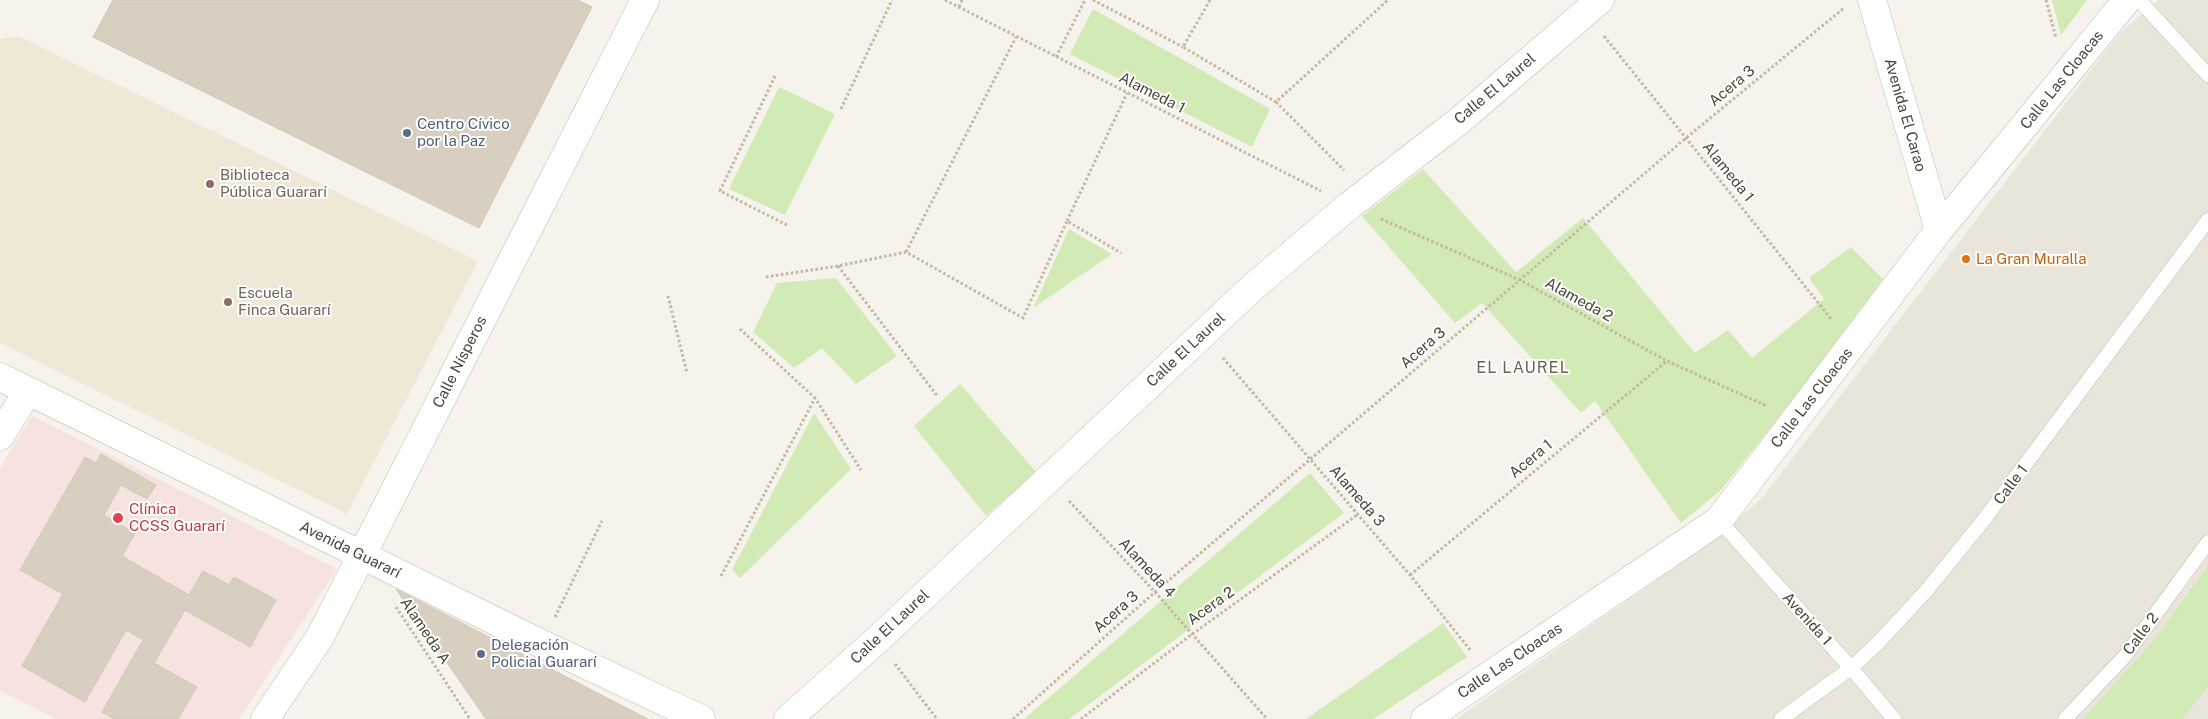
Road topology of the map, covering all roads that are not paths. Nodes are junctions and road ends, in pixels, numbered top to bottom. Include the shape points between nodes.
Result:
1 (645, 0) edge
2 (2127, 0) edge
3 (2139, 0) edge
4 (1859, 3) edge
5 (1593, 6) edge
6 (2208, 76) edge
7 (2208, 220) edge
8 (1939, 230) junction
9 (0, 377) edge
10 (28, 391) junction
11 (0, 436) edge
12 (1719, 520) junction
13 (2208, 542) edge
14 (360, 555) junction
15 (1852, 668) junction
16 (265, 719) edge
17 (702, 719) edge
18 (788, 719) edge
19 (1425, 719) edge
20 (1781, 719) edge
21 (1894, 719) edge
22 (2065, 719) edge

1 - 14 street, Calle Nísperos
2 - 8 street, Calle Las Cloacas
3 - 6 lane
4 - 8 street, Avenida El Carao
5 - 18 street, Calle El Laurel via 1459,121 1350,205 1253,286 877,640
7 - 15 lane, Calle 1 via 1984,521 1926,591
8 - 12 street, Calle Las Cloacas
9 - 10 street, Avenida Guararí
10 - 11 street
10 - 14 street, Avenida Guararí
12 - 15 lane, Avenida 1
12 - 19 street, Calle Las Cloacas
13 - 22 lane, Calle 2 via 2125,656
14 - 16 street, Calle Nísperos via 320,637
14 - 17 street, Avenida Guararí
15 - 20 lane, Calle 1
15 - 21 lane, Avenida 1

